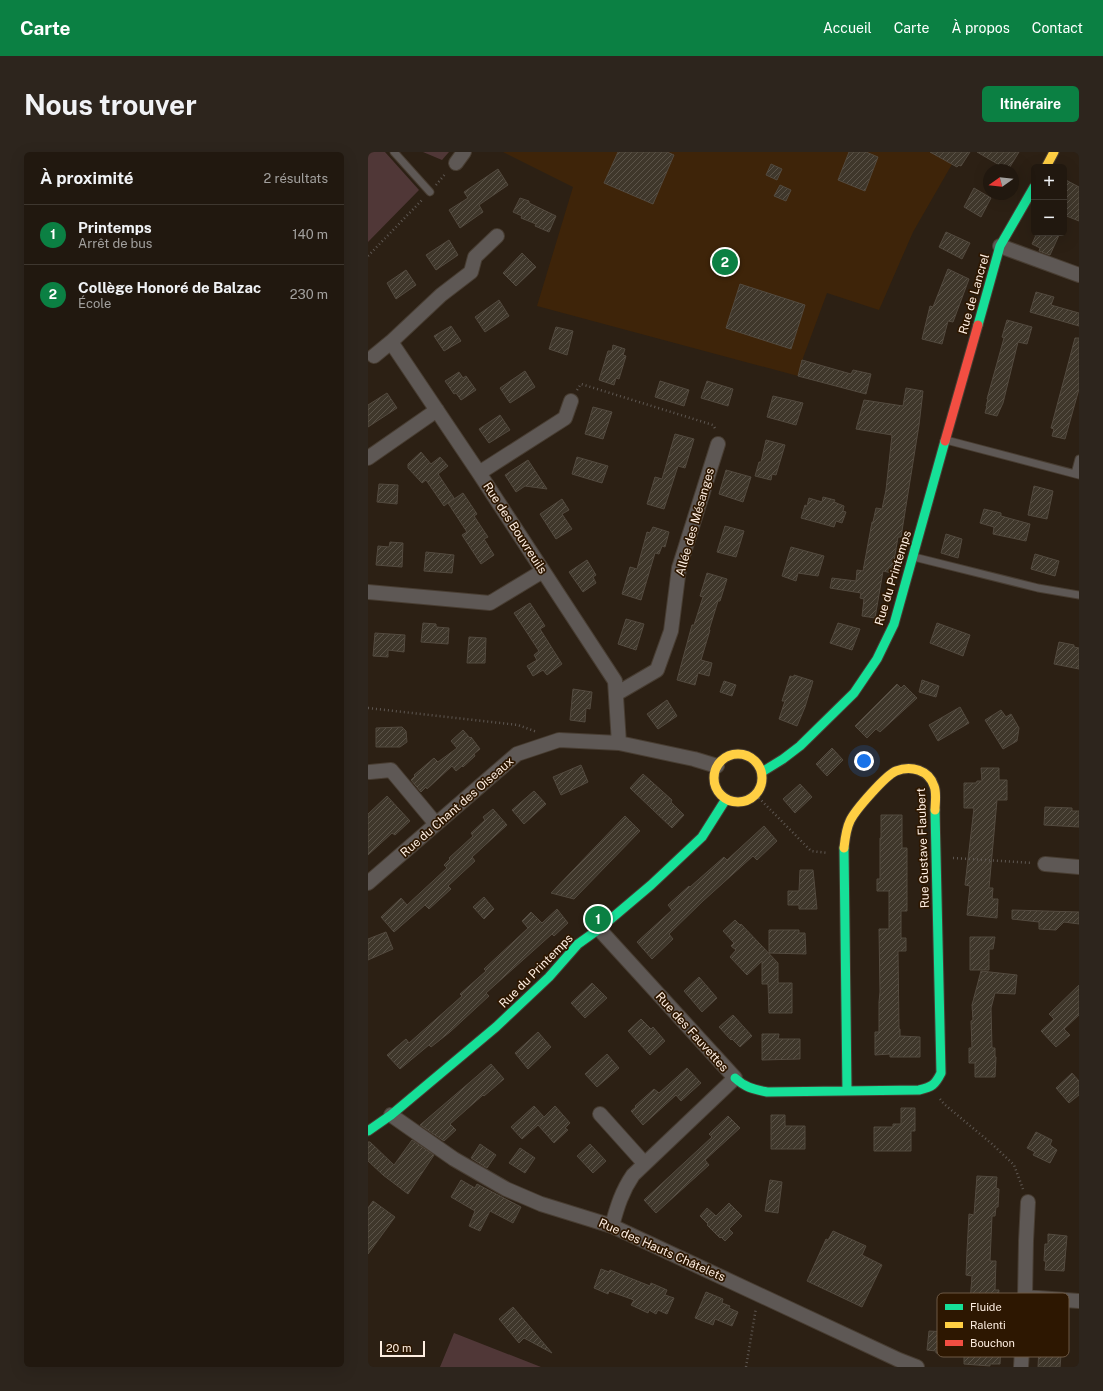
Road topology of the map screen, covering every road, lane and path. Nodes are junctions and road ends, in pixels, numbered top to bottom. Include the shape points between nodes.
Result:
1 (394, 152) edge
2 (464, 152) edge
3 (1053, 152) edge
4 (456, 163) joint
5 (1047, 164) edge
6 (430, 192) junction
7 (1031, 192) edge
8 (497, 236) dead end
9 (1000, 246) junction
10 (368, 256) edge
11 (1079, 275) edge
12 (391, 342) junction
13 (374, 356) dead end
14 (571, 401) joint
15 (437, 410) junction
16 (953, 414) joint
17 (946, 440) junction
18 (718, 444) joint
19 (368, 458) edge
20 (1079, 459) edge
21 (479, 472) junction
22 (1077, 475) edge
23 (913, 557) junction
24 (543, 571) junction
25 (368, 592) edge
26 (1079, 595) edge
27 (616, 694) junction
28 (368, 708) edge
29 (559, 740) junction
30 (619, 743) junction
31 (717, 766) junction
32 (370, 772) dead end
33 (762, 772) junction
34 (756, 795) junction
35 (726, 799) junction
36 (436, 824) junction
37 (844, 854) junction
38 (936, 857) junction
39 (1045, 864) joint
40 (1079, 867) edge
41 (368, 883) edge
42 (599, 929) junction
43 (734, 1078) junction
44 (931, 1087) junction
45 (847, 1091) junction
46 (600, 1114) dead end
47 (391, 1116) junction
48 (368, 1131) edge
49 (644, 1163) junction
50 (1028, 1202) joint
51 (612, 1226) junction
52 (758, 1293) junction
53 (1025, 1293) edge
54 (1069, 1300) edge
55 (1079, 1301) edge
56 (1022, 1357) edge
57 (746, 1367) edge
58 (917, 1367) edge
59 (1021, 1367) edge

1 - 6 lane
2 - 4 street
3 - 5 main road
4 - 6 path
6 - 10 path
7 - 9 main road, Rue de Lancrel
8 - 12 street via 474,257 471,272 441,295
9 - 11 street
9 - 16 main road, Rue de Lancrel
12 - 13 street
12 - 15 street, Rue des Bouvreuils
14 - 18 path via 581,384 713,425 717,432
14 - 21 street via 565,418
15 - 19 street
15 - 21 street, Rue des Bouvreuils
16 - 17 main road, Rue du Printemps
17 - 22 lane
17 - 23 main road, Rue du Printemps
18 - 27 street, Allée des Mésanges via 679,568 671,631 657,670
20 - 22 lane
21 - 24 street, Rue des Bouvreuils
23 - 26 lane via 1038,588
23 - 33 main road, Rue du Printemps via 894,624 866,677 800,746
24 - 25 street via 490,603
24 - 27 street, Rue des Bouvreuils via 615,681
27 - 30 street, Rue des Bouvreuils
28 - 29 path via 518,724
29 - 30 street, Rue du Chant des Oiseaux
29 - 36 street, Rue du Chant des Oiseaux via 517,754
30 - 31 street, Rue du Chant des Oiseaux
31 - 33 main road via 732,755 741,754 758,763
31 - 35 main road via 715,784 719,793
32 - 36 street via 391,770
33 - 34 main road via 763,782
34 - 35 main road via 745,802
34 - 37 path via 811,851
35 - 42 main road, Rue du Printemps via 702,837
36 - 41 street, Rue du Chant des Oiseaux
37 - 38 main road, Rue Gustave Flaubert via 845,836 853,815 887,778 896,771 909,769 920,770 930,776 935,787
37 - 45 main road, Rue Gustave Flaubert
38 - 39 path
38 - 44 main road, Rue Gustave Flaubert via 940,1073
39 - 40 street
42 - 43 street, Rue des Fauvettes
42 - 47 main road, Rue du Printemps via 574,948 548,978 502,1022
43 - 45 main road via 744,1086 758,1091
43 - 49 street, Rue des Fauvettes
44 - 45 main road via 919,1090
44 - 50 path via 944,1104 1014,1165
46 - 49 street
47 - 48 main road, Rue du Printemps
47 - 51 street, Rue des Hauts Châtelets via 454,1159 506,1189 541,1204
49 - 51 street, Rue des Fauvettes via 625,1187
50 - 53 street
51 - 52 street, Rue des Hauts Châtelets
52 - 57 path
52 - 58 street, Rue des Hauts Châtelets
54 - 55 street
56 - 59 street

